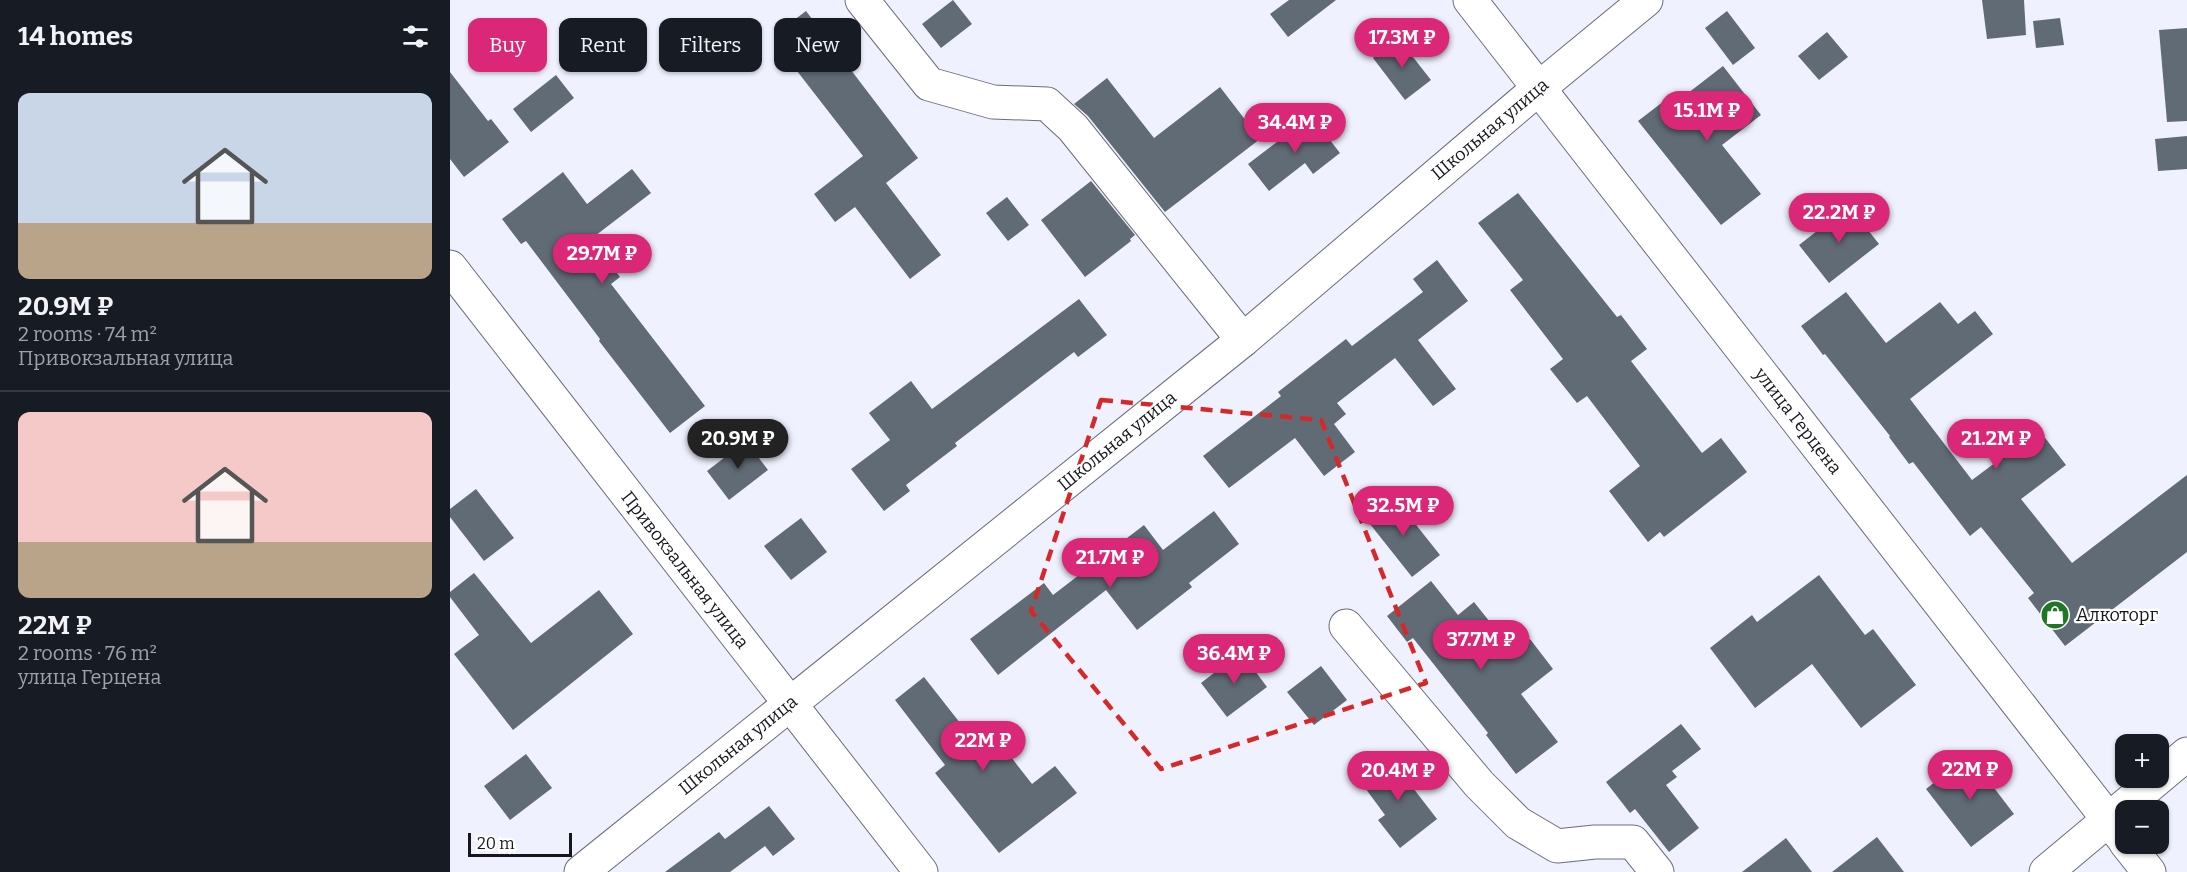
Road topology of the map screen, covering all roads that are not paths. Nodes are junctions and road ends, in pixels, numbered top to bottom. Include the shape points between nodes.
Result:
1 (862, 0) edge
2 (1470, 0) edge
3 (1646, 0) edge
4 (1539, 88) junction
5 (450, 267) edge
6 (1243, 340) junction
7 (1347, 626) dead end
8 (789, 705) junction
9 (2187, 754) edge
10 (2149, 800) edge
11 (2115, 829) edge
12 (2115, 838) edge
13 (2135, 854) edge
14 (581, 872) edge
15 (921, 872) edge
16 (1657, 872) edge
17 (2046, 872) edge
18 (2149, 872) edge

1 - 6 street via 929,84 993,102 1047,104 1073,128
2 - 4 street, улица Герцена
3 - 4 street, Школьная улица
4 - 6 street, Школьная улица
4 - 11 street, улица Герцена
5 - 8 street, Привокзальная улица
6 - 8 street, Школьная улица
7 - 16 street via 1479,784 1518,823 1557,846 1633,842
8 - 14 street, Школьная улица
8 - 15 street, Привокзальная улица
9 - 10 street
12 - 17 street
13 - 18 street, улица Герцена

